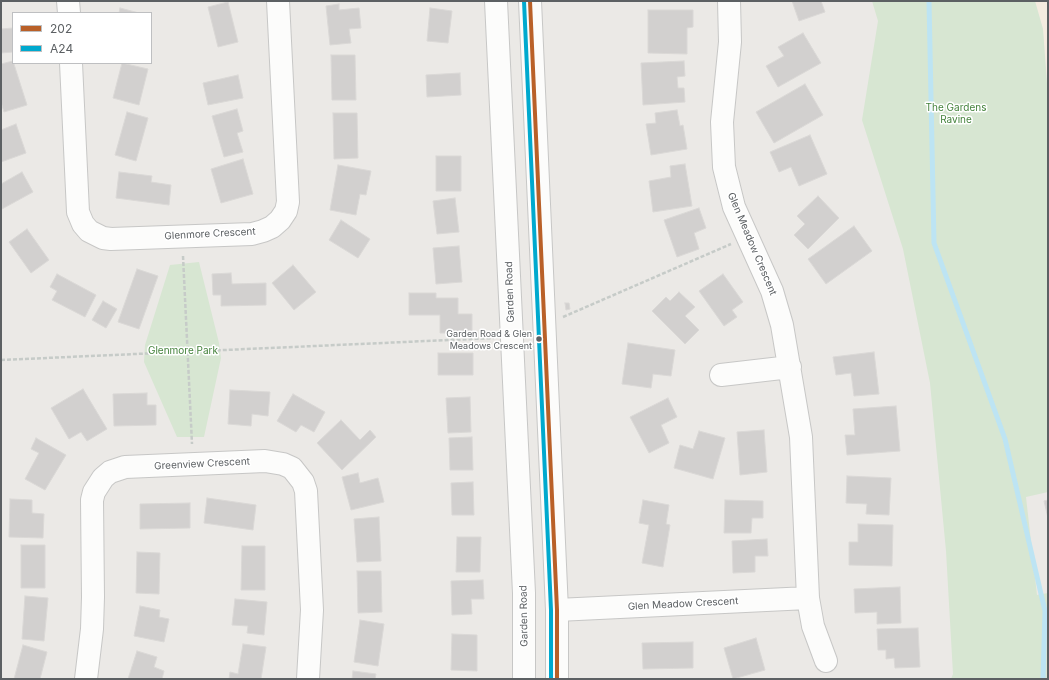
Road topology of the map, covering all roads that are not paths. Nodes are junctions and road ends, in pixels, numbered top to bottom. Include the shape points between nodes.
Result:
1 (68, 1) edge
2 (278, 1) edge
3 (496, 1) edge
4 (530, 1) edge
5 (730, 1) edge
6 (69, 12) edge
7 (71, 64) edge
8 (790, 367) junction
9 (721, 375) dead end
10 (808, 598) junction
11 (557, 610) junction
12 (826, 661) dead end
13 (86, 679) edge
14 (308, 679) edge
15 (524, 679) edge
16 (557, 679) edge

1 - 6 street
2 - 7 street, Glenmore Crescent via 288,202 280,220 263,231 252,234 111,239 89,231 78,212
3 - 15 street, Garden Road via 524,594
4 - 11 street
5 - 8 street, Glen Meadow Crescent via 730,42 722,122 724,167 734,207 776,304
8 - 9 street
8 - 10 street, Glen Meadow Crescent via 800,437
10 - 11 street, Glen Meadow Crescent
10 - 12 street, Glen Meadow Crescent via 813,626
11 - 16 street
13 - 14 street, Greenview Crescent via 92,629 92,500 103,478 110,472 125,467 265,461 292,468 303,482 306,491 312,610

